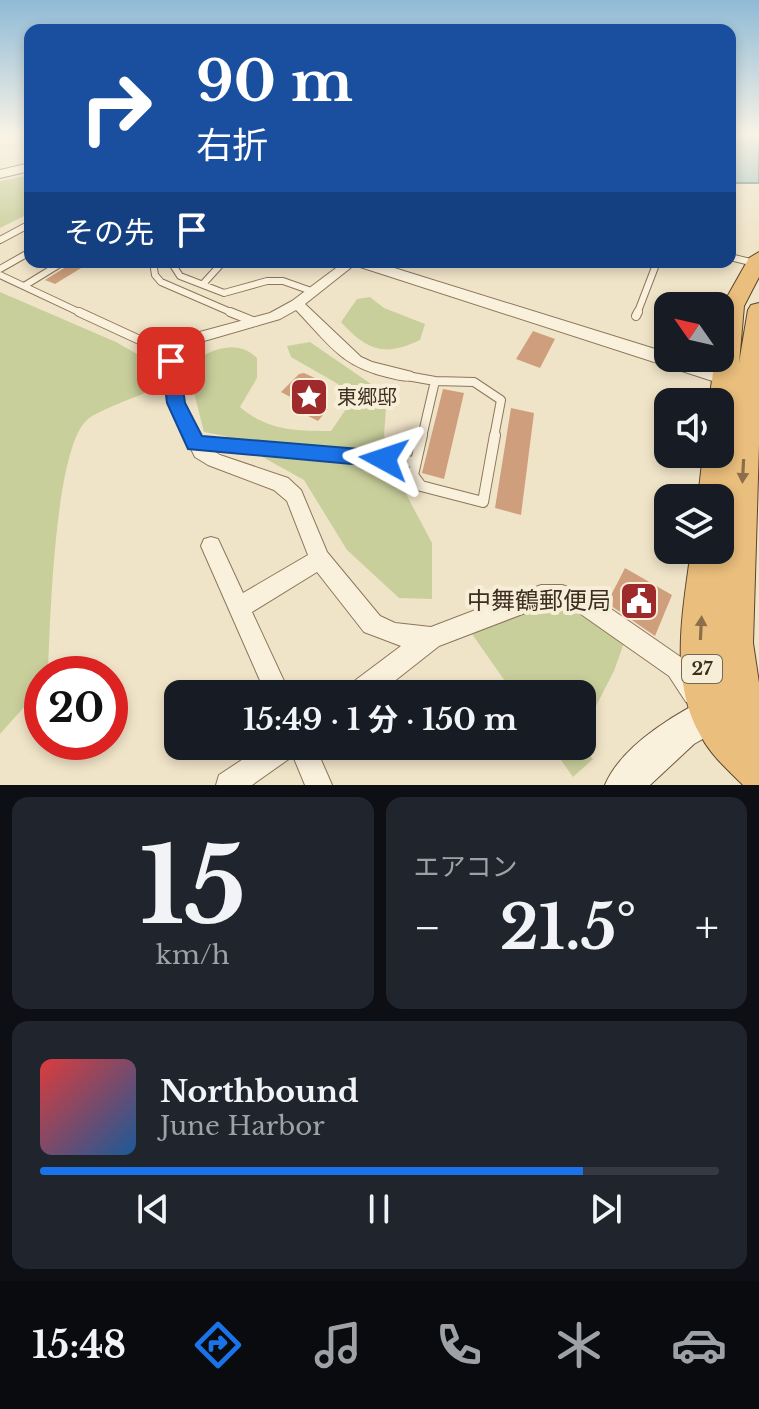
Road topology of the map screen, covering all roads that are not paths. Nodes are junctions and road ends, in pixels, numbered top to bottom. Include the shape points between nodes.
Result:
1 (24, 227) edge
2 (0, 240) edge
3 (24, 255) edge
4 (736, 258) edge
5 (757, 262) edge
6 (53, 268) edge
7 (154, 268) edge
8 (175, 268) edge
9 (218, 268) edge
10 (344, 268) edge
11 (378, 268) edge
12 (655, 268) edge
13 (0, 269) edge
14 (0, 275) edge
15 (203, 284) junction
16 (24, 286) junction
17 (314, 292) junction
18 (297, 304) junction
19 (759, 310) edge
20 (636, 316) dead end
21 (255, 322) junction
22 (164, 347) junction
23 (407, 376) joint
24 (435, 381) junction
25 (744, 384) edge
26 (195, 444) junction
27 (416, 462) junction
28 (211, 546) dead end
29 (320, 559) junction
30 (707, 564) edge
31 (239, 608) junction
32 (431, 638) junction
33 (272, 680) edge
34 (376, 680) edge
35 (737, 713) edge
36 (265, 760) edge
37 (308, 760) edge
38 (759, 771) edge
39 (229, 785) edge
40 (319, 785) edge
41 (624, 785) edge

1 - 2 lane
3 - 13 lane
4 - 5 lane
5 - 25 highway, 27 via 733,306
6 - 16 lane
7 - 21 lane via 161,282
8 - 15 lane via 180,276
9 - 15 lane
10 - 17 street
11 - 25 street
12 - 20 lane
14 - 16 lane
15 - 17 lane via 224,293 283,281
16 - 22 lane
17 - 18 street
18 - 21 street
18 - 23 street via 347,355
19 - 25 highway, 27
21 - 22 street
22 - 26 street via 176,403
23 - 24 lane
24 - 27 lane
24 - 27 lane via 474,382 501,400 483,502 421,486 413,475
25 -> 35 highway, 27 via 734,643
26 - 27 lane
26 - 29 street via 214,460 281,484 294,496
28 - 31 street
29 - 31 street
29 - 32 street via 372,624 395,634
35 -> 30 highway, 27 via 700,658
31 - 33 street
32 - 34 street
32 - 35 street via 541,596 562,596 580,601
35 - 38 highway, 27 via 733,746
35 - 41 main road via 667,743
36 - 39 street
37 - 40 street

